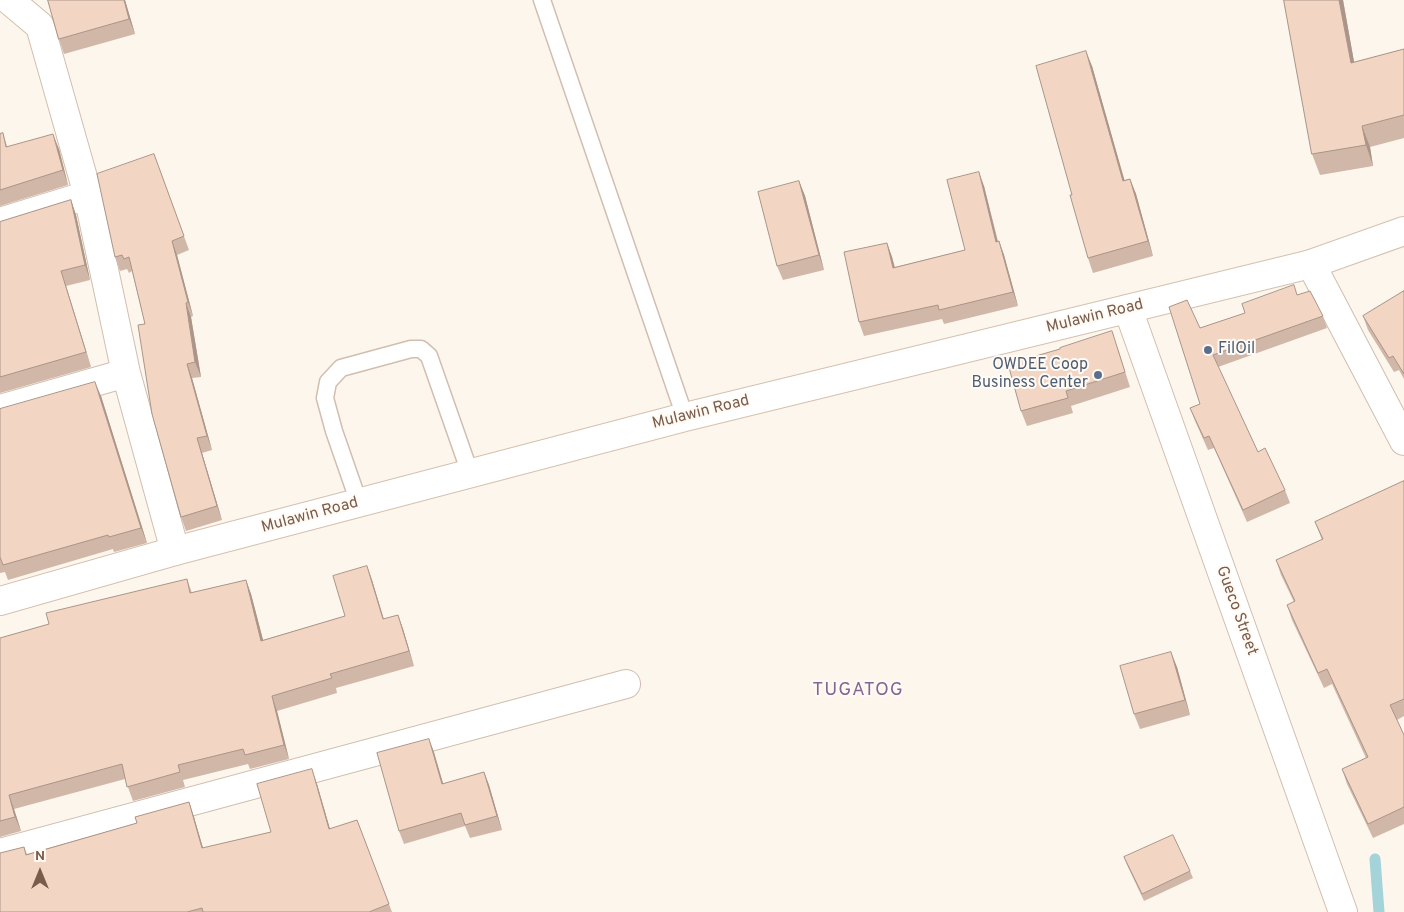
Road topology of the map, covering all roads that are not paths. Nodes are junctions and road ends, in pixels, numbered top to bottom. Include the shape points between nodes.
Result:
1 (8, 0) edge
2 (542, 0) edge
3 (88, 195) junction
4 (0, 222) edge
5 (1404, 231) edge
6 (1311, 264) junction
7 (1128, 309) junction
8 (126, 373) junction
9 (0, 409) edge
10 (685, 417) junction
11 (1404, 441) edge
12 (470, 473) junction
13 (359, 503) junction
14 (175, 551) junction
15 (0, 601) edge
16 (626, 684) dead end
17 (0, 853) edge
18 (1343, 912) edge

1 - 3 street via 40,26
2 - 10 lane
3 - 4 street
3 - 8 street
5 - 6 street, Mulawin Road
6 - 7 street, Mulawin Road
6 - 11 street
7 - 10 street, Mulawin Road
7 - 18 street, Gueco Street
8 - 9 street
8 - 14 street
10 - 12 street, Mulawin Road
12 - 13 street, Mulawin Road
12 - 13 lane via 429,356 421,348 411,348 341,368 328,382 325,398
13 - 14 street, Mulawin Road
14 - 15 street, Mulawin Road
16 - 17 street

